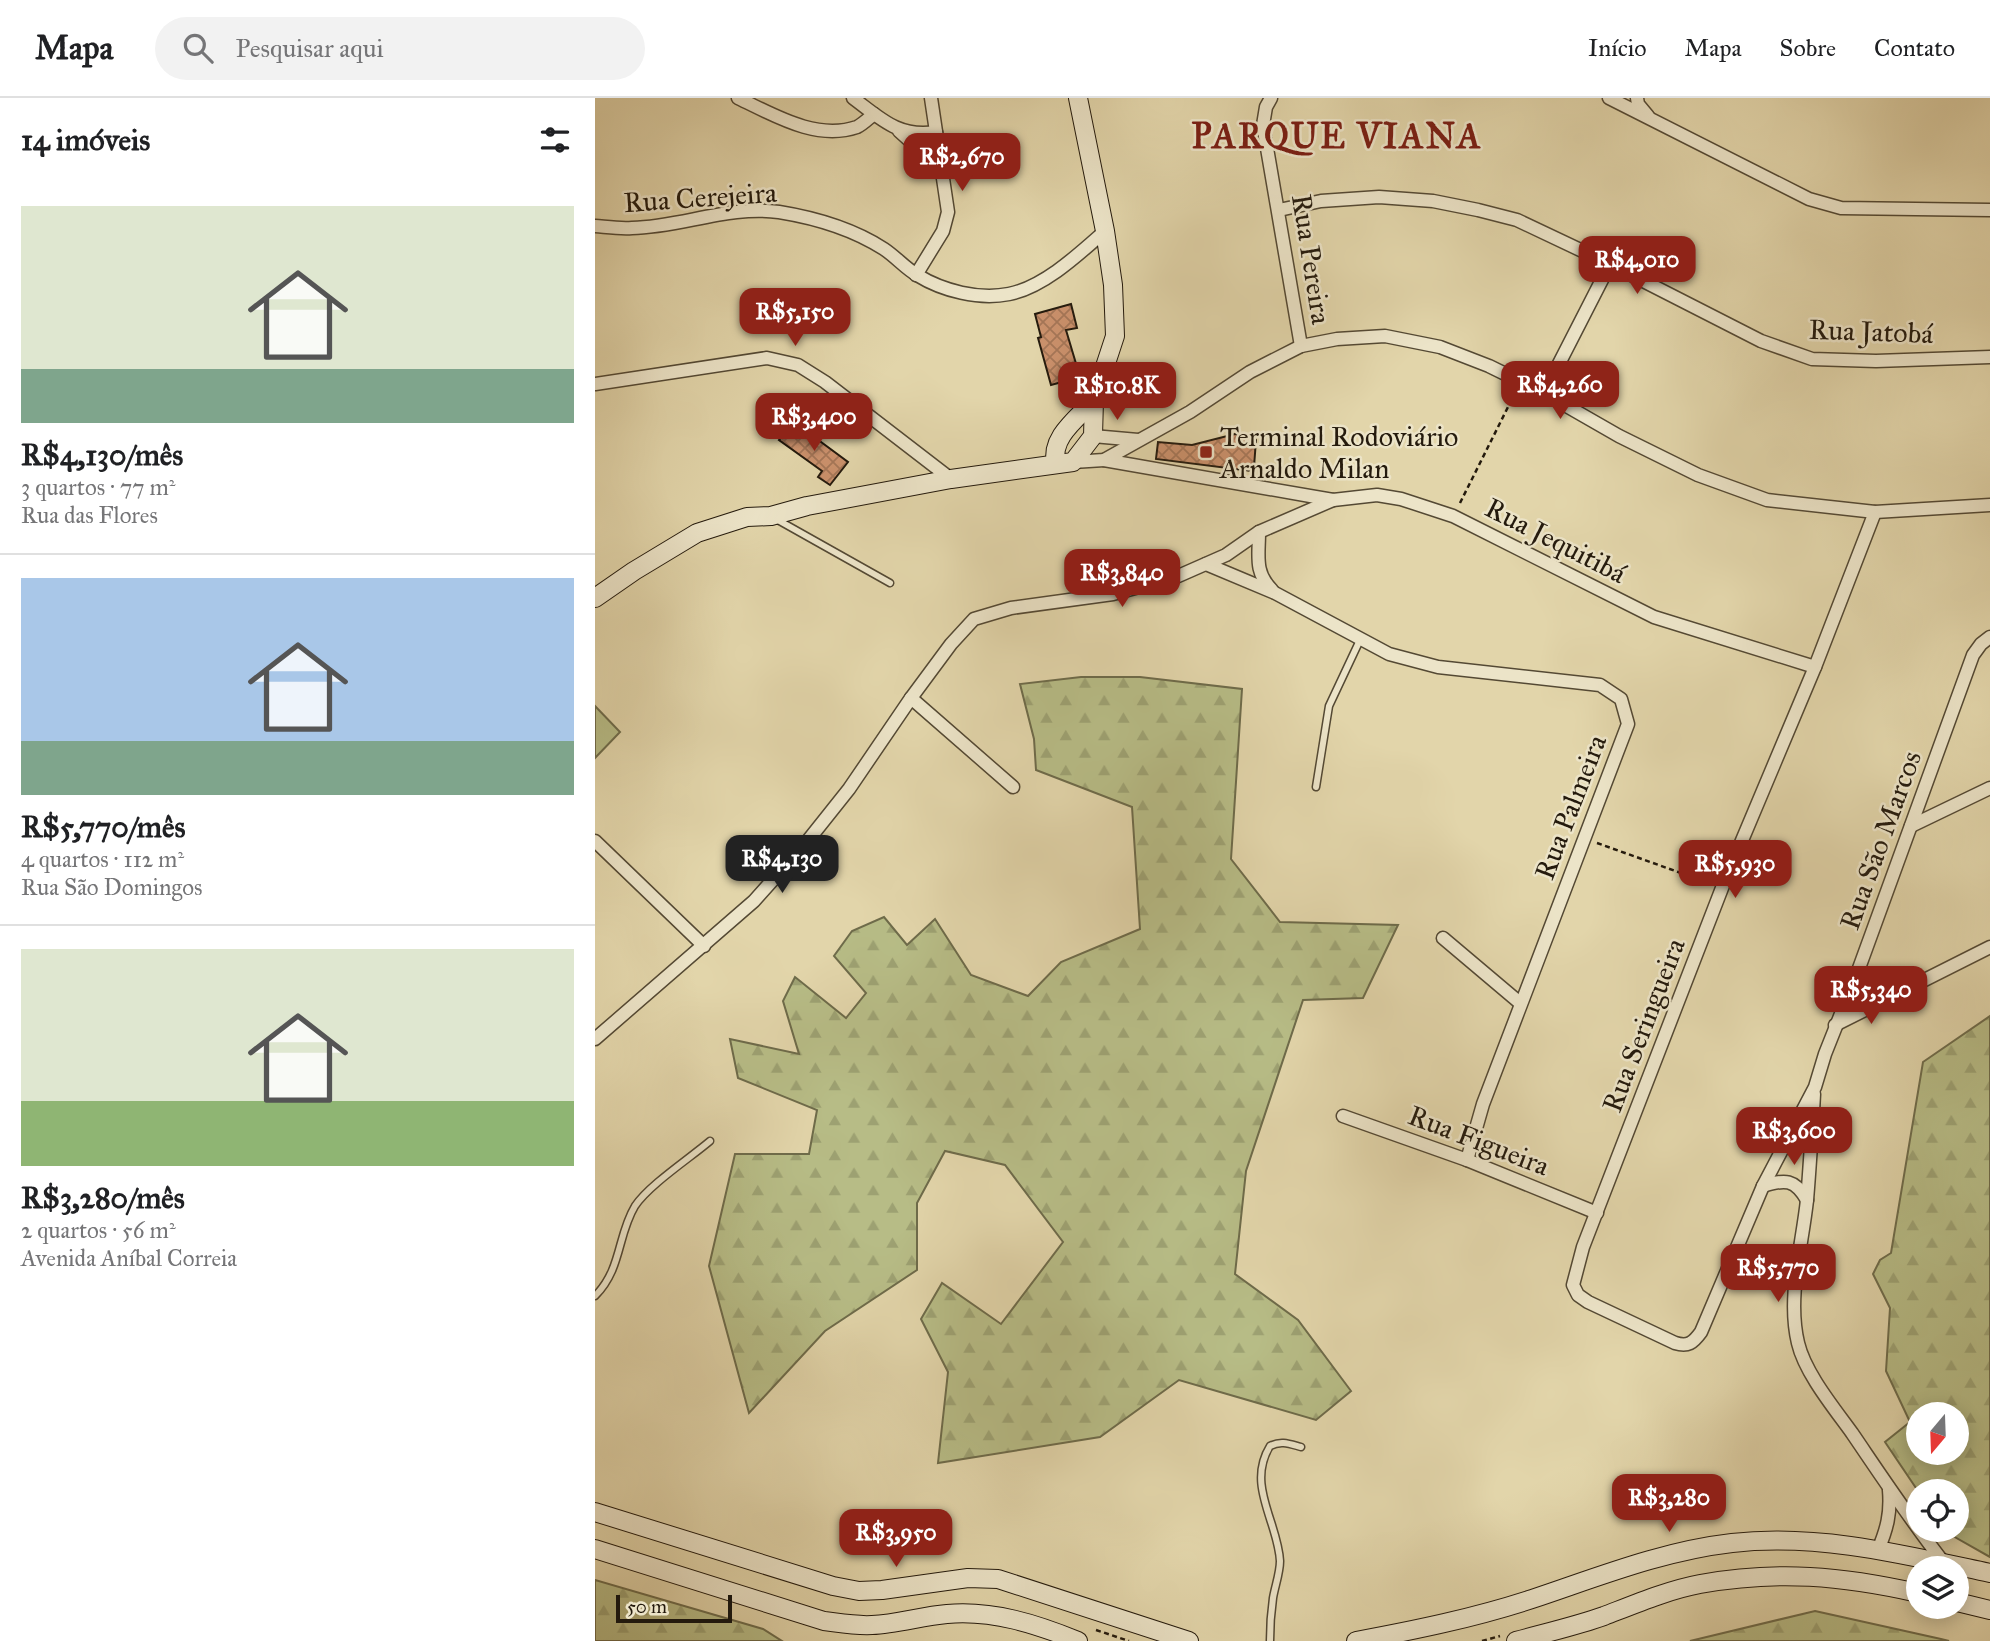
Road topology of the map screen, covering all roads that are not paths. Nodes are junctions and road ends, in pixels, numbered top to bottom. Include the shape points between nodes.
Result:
1 (738, 98) edge
2 (853, 98) edge
3 (931, 98) edge
4 (1078, 98) edge
5 (1271, 98) edge
6 (1609, 98) edge
7 (1637, 98) edge
8 (874, 114) junction
9 (1651, 119) junction
10 (896, 129) junction
11 (936, 132) junction
12 (941, 169) junction
13 (1279, 210) junction
14 (1990, 210) edge
15 (595, 226) edge
16 (1105, 231) junction
17 (1610, 264) junction
18 (916, 275) junction
19 (1301, 346) junction
20 (1990, 358) edge
21 (595, 384) edge
22 (1544, 393) junction
23 (1094, 400) junction
24 (1093, 436) junction
25 (1058, 439) junction
26 (1138, 440) junction
27 (1104, 460) junction
28 (1065, 463) junction
29 (1028, 468) junction
30 (951, 479) junction
31 (1333, 500) junction
32 (1990, 505) edge
33 (1875, 512) junction
34 (771, 516) junction
35 (1259, 532) junction
36 (1206, 564) junction
37 (890, 583) dead end
38 (1275, 593) junction
39 (595, 598) edge
40 (1990, 637) edge
41 (1360, 640) junction
42 (1815, 667) junction
43 (911, 698) junction
44 (1013, 787) dead end
45 (1316, 787) dead end
46 (1990, 788) edge
47 (1911, 826) junction
48 (595, 841) edge
49 (1443, 938) dead end
50 (703, 946) junction
51 (1990, 947) edge
52 (1858, 971) junction
53 (1892, 996) junction
54 (1520, 1003) junction
55 (1835, 1025) junction
56 (595, 1039) edge
57 (1815, 1087) junction
58 (1343, 1116) dead end
59 (710, 1141) dead end
60 (1467, 1160) junction
61 (1763, 1186) junction
62 (1807, 1200) junction
63 (1597, 1213) junction
64 (1573, 1285) joint
65 (595, 1296) edge
66 (1301, 1447) dead end
67 (1889, 1486) junction
68 (595, 1512) edge
69 (595, 1549) edge
70 (1878, 1550) junction
71 (1908, 1556) edge
72 (1938, 1556) edge
73 (1969, 1568) edge
74 (1990, 1573) edge
75 (1906, 1591) edge
76 (1969, 1605) edge
77 (1990, 1609) edge
78 (1079, 1641) edge
79 (1189, 1641) edge
80 (1270, 1641) edge
81 (1356, 1641) edge
82 (1516, 1641) edge

1 - 8 street via 793,124 816,129 860,126
2 - 8 street
3 - 11 street
4 - 16 main road
5 - 13 street, Rua Pereira via 1263,125
6 - 9 street
7 - 9 street
8 - 10 street
9 - 14 street via 1809,199 1841,208
10 - 11 street
10 - 12 street
11 - 12 street
12 - 18 street via 948,212 943,231
13 - 17 street, Rua Jatobá via 1321,201 1379,197 1433,201 1517,220
13 - 19 street, Rua Pereira
15 - 18 street, Rua Cerejeira via 633,228 731,213 775,212 818,219 857,235
16 - 18 street, Rua Cerejeira via 1065,265 1009,294 972,295
16 - 23 main road via 1115,336
17 - 20 street, Rua Jatobá via 1761,341 1812,359
17 - 22 street
19 - 22 street via 1362,336 1400,338 1440,347
19 - 26 street
21 - 30 street via 767,358 798,365
22 - 33 street via 1698,475 1767,500
23 - 24 main road
23 - 25 main road
24 - 25 main road
24 - 26 street
24 - 28 main road
25 - 28 main road via 1055,448
25 - 29 main road
26 - 27 street
27 - 28 street
27 - 31 street, Rua Jequitibá
28 - 29 main road
29 - 30 main road
30 - 34 main road
31 - 35 street
31 - 42 street, Rua Jequitibá via 1377,495 1453,516 1654,617
32 - 33 street
33 - 42 street, Rua Seringueira
34 - 37 lane
34 - 39 main road via 747,517 697,533
35 - 36 street
35 - 38 street via 1259,572
36 - 38 street, Rua Palmeira
36 - 43 street via 1144,587 1010,608 974,619
38 - 41 street, Rua Palmeira
40 - 47 street, Rua São Marcos via 1973,655
41 - 45 lane via 1329,706
41 - 54 street, Rua Palmeira via 1389,654 1439,667 1600,685 1621,699 1628,724
42 - 63 street, Rua Seringueira via 1722,888
43 - 44 street
43 - 50 street via 806,843 754,901
46 - 47 street
47 - 52 street, Rua São Marcos
48 - 50 street
49 - 54 street
50 - 56 street
51 - 53 street
52 - 53 street via 1869,990
52 - 55 street, Rua São Marcos
53 - 55 street
54 - 60 street, Rua Palmeira
55 - 57 street, Rua São Marcos
57 - 61 street, Rua São Marcos
57 - 62 street
58 - 60 street, Rua Figueira
59 - 65 lane via 639,1202 614,1269
60 - 63 street, Rua Figueira
61 - 62 street via 1786,1181 1800,1188
61 - 64 street, Rua São Marcos via 1694,1342 1675,1343 1588,1302
62 - 67 street via 1795,1289 1798,1344 1804,1362
63 - 64 street, Rua Seringueira
66 - 80 lane via 1275,1443 1262,1464 1263,1502 1280,1558
67 - 70 street via 1887,1532
67 - 72 street
68 - 79 main road via 833,1586 882,1590 998,1578
69 - 78 main road via 824,1621 873,1625 978,1613 1043,1627
70 - 71 main road
70 - 81 main road via 1772,1540 1674,1552 1464,1620
73 - 74 main road
75 - 82 main road via 1845,1579 1737,1579 1697,1585
76 - 77 main road

